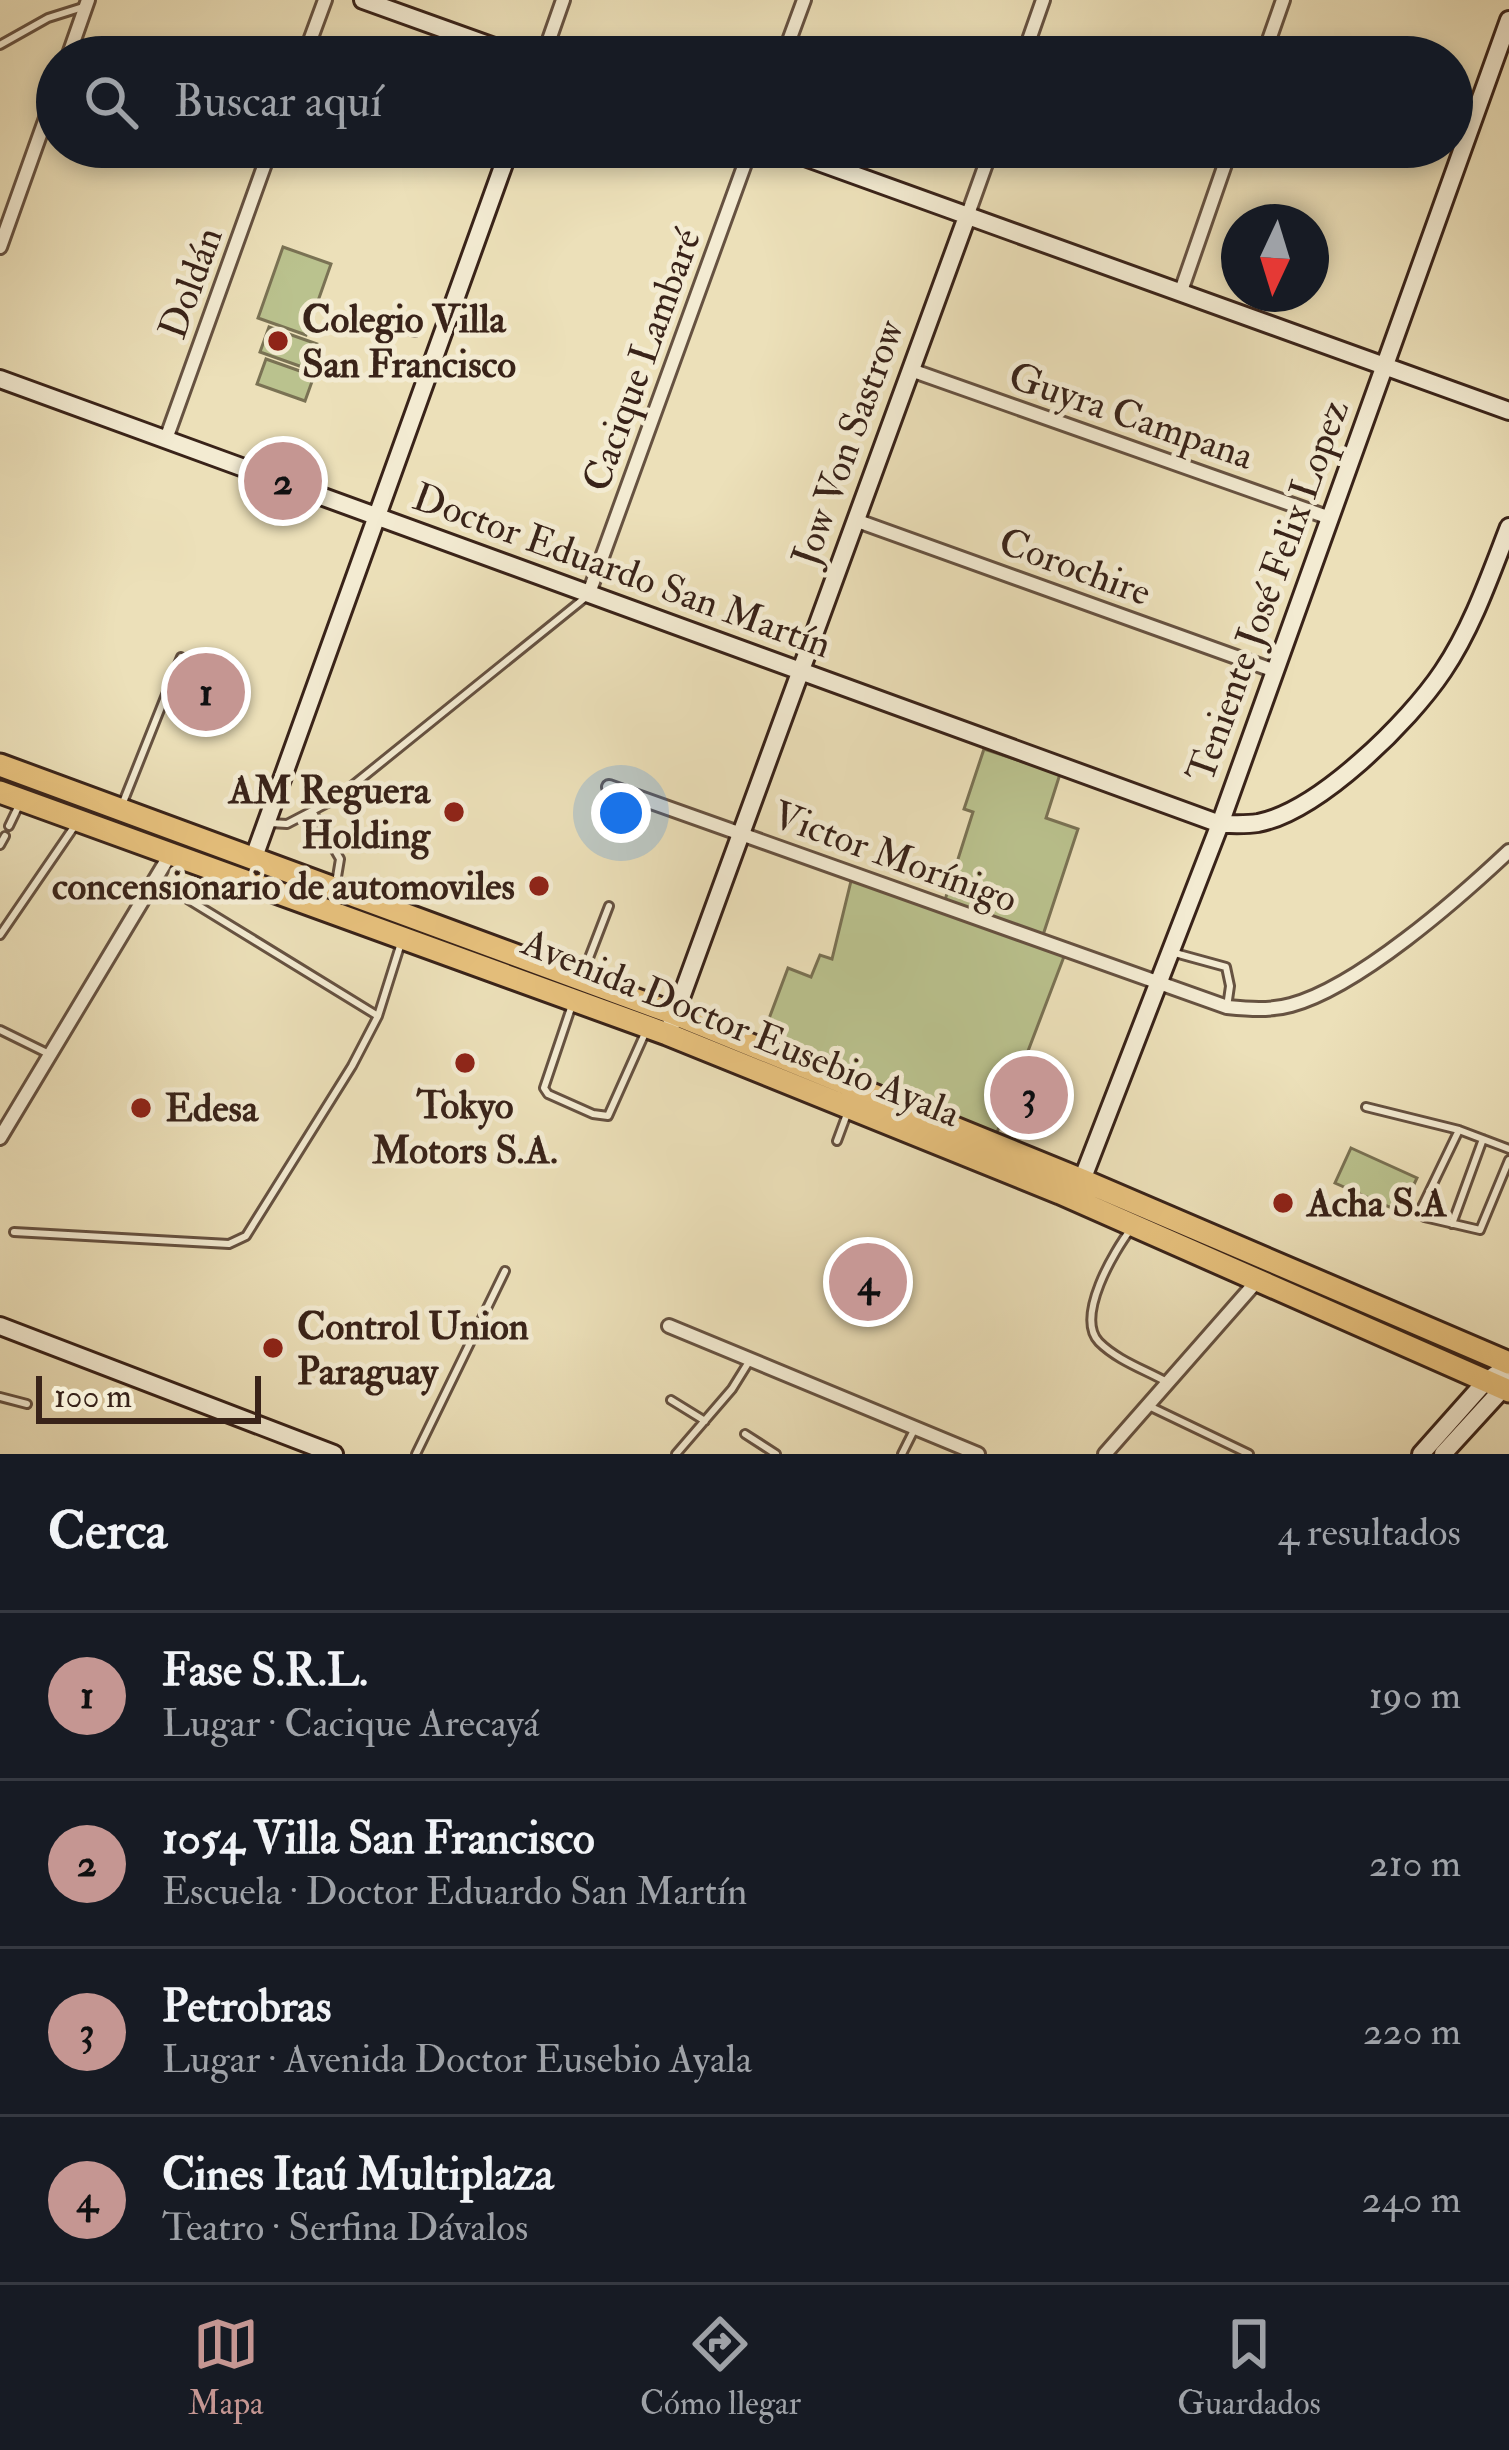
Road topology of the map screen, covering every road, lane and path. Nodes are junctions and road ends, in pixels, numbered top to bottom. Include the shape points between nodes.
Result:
1 (325, 0) edge
2 (363, 0) edge
3 (563, 0) edge
4 (804, 0) edge
5 (1043, 0) edge
6 (1283, 0) edge
7 (87, 3) edge
8 (1509, 20) edge
9 (75, 36) edge
10 (312, 36) edge
11 (464, 36) edge
12 (550, 36) edge
13 (791, 36) edge
14 (1030, 36) edge
15 (1270, 36) edge
16 (0, 45) edge
17 (1505, 46) edge
18 (1473, 130) edge
19 (36, 146) edge
20 (264, 168) edge
21 (501, 168) edge
22 (743, 168) edge
23 (837, 168) edge
24 (984, 168) edge
25 (1224, 168) edge
26 (1458, 168) edge
27 (968, 214) junction
28 (0, 247) edge
29 (1180, 291) junction
30 (380, 321) dead end
31 (415, 332) dead end
32 (1383, 366) junction
33 (911, 370) junction
34 (0, 379) edge
35 (1509, 411) edge
36 (166, 439) junction
37 (377, 517) junction
38 (1330, 518) junction
39 (855, 520) junction
40 (1509, 527) edge
41 (590, 593) junction
42 (181, 657) dead end
43 (799, 670) junction
44 (1275, 671) junction
45 (0, 765) edge
46 (609, 787) dead end
47 (346, 790) dead end
48 (11, 796) edge
49 (339, 797) dead end
50 (120, 808) junction
51 (311, 811) junction
52 (78, 820) junction
53 (266, 823) junction
54 (1220, 824) junction
55 (9, 826) dead end
56 (740, 833) junction
57 (4, 836) dead end
58 (0, 845) edge
59 (1509, 851) edge
60 (171, 853) junction
61 (254, 857) junction
62 (286, 869) junction
63 (154, 879) junction
64 (335, 887) junction
65 (609, 906) dead end
66 (0, 935) edge
67 (404, 936) junction
68 (1171, 953) junction
69 (1159, 984) junction
70 (578, 989) junction
71 (1227, 1007) junction
72 (378, 1016) junction
73 (663, 1025) junction
74 (0, 1030) edge
75 (49, 1054) junction
76 (849, 1107) junction
77 (1366, 1107) dead end
78 (947, 1128) junction
79 (1459, 1130) junction
80 (0, 1138) edge
81 (1483, 1138) junction
82 (837, 1141) dead end
83 (1509, 1149) edge
84 (1509, 1160) edge
85 (1082, 1180) junction
86 (1452, 1224) junction
87 (1133, 1226) junction
88 (14, 1232) dead end
89 (505, 1271) dead end
90 (1257, 1281) junction
91 (0, 1326) edge
92 (669, 1326) dead end
93 (749, 1360) junction
94 (1503, 1378) edge
95 (1168, 1382) junction
96 (0, 1397) edge
97 (671, 1400) dead end
98 (27, 1405) dead end
99 (1148, 1406) junction
100 (705, 1421) junction
101 (915, 1428) junction
102 (745, 1434) dead end
103 (680, 1453) edge
104 (334, 1454) edge
105 (416, 1454) edge
106 (776, 1454) edge
107 (902, 1454) edge
108 (978, 1454) edge
109 (1105, 1454) edge
110 (1249, 1454) edge
111 (1421, 1454) edge
112 (1443, 1454) edge

1 - 10 street
2 - 11 street
3 - 12 street
4 - 13 street
5 - 14 street
6 - 15 street
7 - 9 street
7 - 16 lane
8 - 17 street, Teniente José Felix Lopez
17 - 18 street, Teniente José Felix Lopez
19 - 28 street
20 - 36 street, Doldán
21 - 37 street via 433,337
22 - 41 street, Cacique Lambaré
23 - 27 street
24 - 27 street
25 - 29 street
26 - 32 street, Teniente José Felix Lopez
27 - 29 street
27 - 33 street, Jow Von Sastrow
29 - 32 street
30 - 31 lane
32 - 35 street
32 - 38 street, Teniente José Felix Lopez
33 - 38 street, Guyra Campana
33 - 39 street, Jow Von Sastrow
34 - 36 street, Doctor Eduardo San Martín
36 - 37 street, Doctor Eduardo San Martín
37 - 41 street, Doctor Eduardo San Martín
37 - 53 street
38 - 44 street, Teniente José Felix Lopez
39 - 43 street, Jow Von Sastrow
39 - 44 street, Corochire
40 - 54 street via 1444,670 1391,732 1306,802 1259,823
41 - 43 street, Doctor Eduardo San Martín
41 - 47 lane
42 - 50 lane
43 - 54 street, Doctor Eduardo San Martín
43 - 56 street, Jow Von Sastrow
44 - 54 street, Teniente José Felix Lopez
45 - 50 highway, Avenida Doctor Eusebio Ayala
46 - 56 street, Victor Morínigo
48 - 52 highway, Avenida Doctor Eusebio Ayala
48 - 55 lane
49 - 51 lane
50 - 61 highway, Avenida Doctor Eusebio Ayala
51 - 53 lane via 287,824
51 - 64 lane via 340,859
52 - 60 highway, Avenida Doctor Eusebio Ayala
52 - 66 lane
53 - 61 street
54 - 68 street, Teniente José Felix Lopez
56 - 69 street, Victor Morínigo
56 - 73 street, Jow Von Sastrow
57 - 58 lane
59 - 71 street, Victor Morínigo via 1364,970 1294,1005
60 - 62 highway via 180,841 268,873
60 - 63 street
60 - 67 highway, Avenida Doctor Eusebio Ayala
61 - 62 highway, Avenida Doctor Eusebio Ayala
62 - 64 highway, Avenida Doctor Eusebio Ayala
63 - 72 lane
63 - 75 street
64 - 70 highway, Avenida Doctor Eusebio Ayala
65 - 70 lane
67 - 70 highway, Avenida Doctor Eusebio Ayala
67 - 72 lane
68 - 69 street, Teniente José Felix Lopez
68 - 71 lane via 1226,968
69 - 71 street, Victor Morínigo
69 - 85 street, Teniente José Felix Lopez
70 - 73 highway, Avenida Doctor Eusebio Ayala
70 - 73 lane via 544,1088 593,1114 608,1116
72 - 88 lane via 247,1236 229,1244
73 - 76 highway, Avenida Doctor Eusebio Ayala
73 - 78 highway, Avenida Doctor Eusebio Ayala
74 - 75 lane
75 - 80 street
76 - 78 lane via 862,1102
76 - 82 lane
76 - 87 highway, Avenida Doctor Eusebio Ayala
77 - 79 lane
78 - 85 highway, Avenida Doctor Eusebio Ayala
79 - 81 lane
79 - 86 lane via 1420,1210
81 - 83 lane
81 - 86 lane
84 - 86 lane via 1483,1227
85 - 94 highway, Avenida Doctor Eusebio Ayala
87 - 90 highway, Avenida Doctor Eusebio Ayala
87 - 95 lane via 1113,1252 1091,1328 1130,1364
89 - 105 lane
90 - 94 highway, Avenida Doctor Eusebio Ayala
90 - 95 street
91 - 104 street
92 - 93 street
93 - 100 lane
93 - 101 street
94 - 111 street
94 - 112 street
95 - 99 street
96 - 98 lane
97 - 100 lane
99 - 109 street
99 - 110 lane
100 - 103 lane
101 - 107 lane
101 - 108 street
102 - 106 lane

